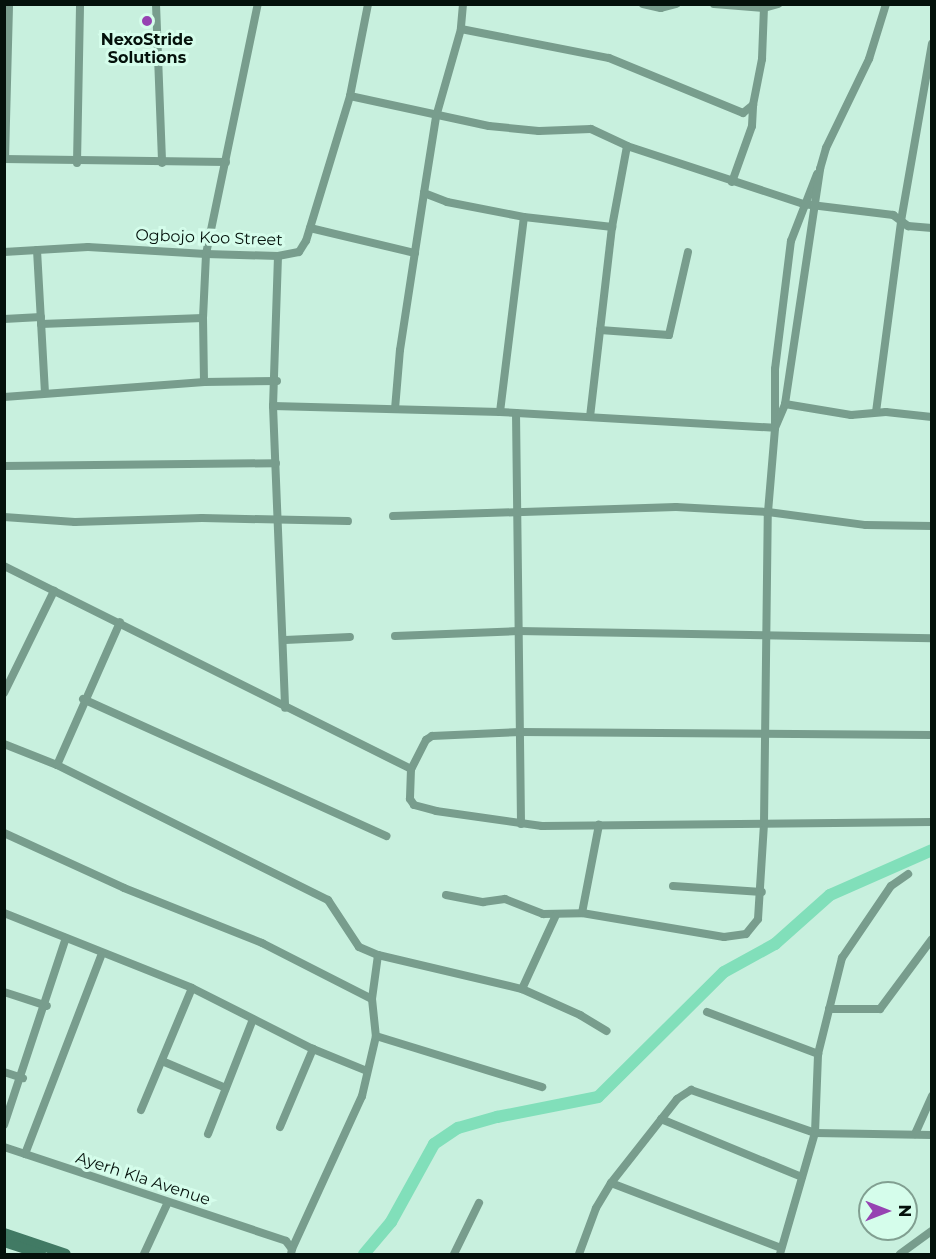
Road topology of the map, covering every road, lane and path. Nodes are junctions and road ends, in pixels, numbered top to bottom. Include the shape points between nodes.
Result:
1 (9, 4) edge
2 (80, 4) edge
3 (156, 4) edge
4 (258, 4) edge
5 (368, 4) edge
6 (463, 4) edge
7 (643, 4) edge
8 (676, 4) edge
9 (714, 4) edge
10 (778, 4) edge
11 (886, 4) edge
12 (764, 8) junction
13 (461, 29) junction
14 (932, 44) edge
15 (350, 96) junction
16 (753, 105) junction
17 (436, 117) junction
18 (627, 146) junction
19 (5, 159) edge
20 (226, 162) junction
21 (77, 163) junction
22 (162, 163) junction
23 (820, 169) junction
24 (732, 182) junction
25 (424, 193) junction
26 (803, 204) junction
27 (818, 204) junction
28 (524, 217) junction
29 (901, 221) junction
30 (612, 226) junction
31 (310, 228) junction
32 (932, 228) edge
33 (37, 250) junction
34 (4, 252) edge
35 (688, 252) dead end
36 (415, 253) junction
37 (206, 254) junction
38 (278, 256) junction
39 (203, 318) junction
40 (4, 319) edge
41 (41, 320) junction
42 (600, 330) junction
43 (277, 381) junction
44 (204, 382) junction
45 (45, 392) junction
46 (4, 398) edge
47 (785, 404) junction
48 (273, 406) junction
49 (395, 409) junction
50 (500, 412) junction
51 (876, 412) junction
52 (516, 413) junction
53 (590, 417) junction
54 (932, 417) edge
55 (775, 428) junction
56 (276, 463) junction
57 (4, 466) edge
58 (768, 512) junction
59 (517, 514) junction
60 (393, 516) dead end
61 (4, 517) edge
62 (279, 520) junction
63 (348, 521) dead end
64 (932, 526) edge
65 (4, 566) edge
66 (54, 591) junction
67 (120, 622) junction
68 (518, 631) junction
69 (395, 636) dead end
70 (350, 637) dead end
71 (766, 637) junction
72 (932, 638) edge
73 (285, 640) junction
74 (4, 693) edge
75 (83, 699) junction
76 (285, 708) junction
77 (520, 732) junction
78 (765, 732) junction
79 (932, 735) edge
80 (4, 744) edge
81 (57, 765) junction
82 (411, 769) junction
83 (932, 822) edge
84 (764, 823) junction
85 (521, 824) junction
86 (599, 825) junction
87 (4, 833) edge
88 (386, 836) dead end
89 (908, 874) dead end
90 (673, 886) dead end
91 (762, 892) junction
92 (446, 895) dead end
93 (582, 913) junction
94 (4, 914) edge
95 (556, 915) junction
96 (66, 938) junction
97 (932, 939) edge
98 (102, 953) junction
99 (378, 955) junction
100 (192, 988) junction
101 (522, 989) junction
102 (4, 992) edge
103 (372, 999) junction
104 (47, 1006) junction
105 (829, 1009) junction
106 (707, 1012) dead end
107 (253, 1019) junction
108 (607, 1031) dead end
109 (376, 1036) junction
110 (313, 1049) junction
111 (818, 1054) junction
112 (162, 1061) junction
113 (367, 1071) junction
114 (4, 1072) edge
115 (22, 1078) junction
116 (543, 1087) dead end
117 (226, 1088) junction
118 (932, 1096) edge
119 (141, 1110) dead end
120 (660, 1119) junction
121 (4, 1125) edge
122 (280, 1126) dead end
123 (815, 1133) junction
124 (208, 1134) dead end
125 (915, 1134) junction
126 (932, 1134) edge
127 (4, 1148) edge
128 (26, 1154) junction
129 (802, 1177) junction
130 (611, 1183) junction
131 (168, 1202) junction
132 (479, 1203) dead end
133 (932, 1231) edge
134 (4, 1233) edge
135 (4, 1242) edge
136 (781, 1251) edge
137 (291, 1252) edge
138 (41, 1254) edge
139 (66, 1254) edge
140 (144, 1254) edge
141 (454, 1254) edge
142 (582, 1254) edge
143 (900, 1254) edge

1 - 19 street
2 - 21 street
3 - 22 street
4 - 20 street
5 - 15 street, Ogbojo Koo Street
6 - 13 street
7 - 8 street via 662,8
9 - 12 street
10 - 12 street
11 - 23 street via 869,59 826,148
12 - 16 street via 762,59
13 - 16 street via 609,58 654,74 735,112 743,113
13 - 17 street
14 - 29 street
15 - 17 street
15 - 31 street, Ogbojo Koo Street
16 - 24 street via 753,126
17 - 18 street via 539,131 591,129
17 - 25 street
18 - 24 street
18 - 30 street
19 - 21 street
20 - 22 street
20 - 37 street
21 - 22 street
23 - 26 street
23 - 27 street
24 - 26 street
25 - 28 street via 447,202
25 - 36 street
26 - 27 street
26 - 55 street via 791,241 775,369
27 - 29 street via 893,215
27 - 47 street
28 - 30 street
28 - 50 street
29 - 32 street via 908,226
29 - 51 street
30 - 42 street
31 - 36 street
31 - 38 street, Ogbojo Koo Street via 299,252
33 - 34 street, Ogbojo Koo Street
33 - 37 street, Ogbojo Koo Street via 88,247
33 - 41 street
35 - 42 street via 669,335
36 - 49 street
37 - 38 street, Ogbojo Koo Street
37 - 39 street
38 - 43 street
39 - 41 street
39 - 44 street
40 - 41 street
41 - 45 street
42 - 53 street
43 - 44 street
43 - 48 street
44 - 45 street via 132,391
45 - 46 street
47 - 51 street via 851,415
47 - 55 street
48 - 49 street
48 - 56 street
49 - 50 street
50 - 52 street
51 - 54 street
52 - 53 street
52 - 59 street
53 - 55 street
55 - 58 street
56 - 57 street
56 - 62 street
58 - 59 street via 669,507
58 - 64 street via 866,525
58 - 71 street
59 - 60 street
59 - 68 street
61 - 62 street via 75,522
62 - 63 street
62 - 73 street
65 - 66 street
66 - 67 street
66 - 74 street
67 - 75 street
67 - 76 street
68 - 69 street
68 - 71 street
68 - 77 street
70 - 73 street
71 - 72 street
71 - 78 street
73 - 76 street
75 - 81 street
75 - 88 street
76 - 82 street
77 - 78 street
77 - 82 street via 430,736
77 - 85 street
78 - 79 street
78 - 84 street
80 - 81 street
81 - 99 street via 328,900 359,947
82 - 85 street via 410,799 414,805
83 - 84 street
84 - 86 street
84 - 91 street
85 - 86 street
86 - 93 street
87 - 103 street via 124,888 262,943
89 - 105 street via 891,886 849,946
90 - 91 street
91 - 93 street via 754,925 737,938
92 - 95 street via 483,902 505,899
93 - 95 street
94 - 96 street
95 - 101 street
96 - 98 street
96 - 104 street
97 - 105 street via 880,1009
98 - 100 street
98 - 128 street
99 - 101 street
99 - 103 street
100 - 107 street
100 - 112 street
101 - 108 street
102 - 104 street
103 - 109 street
104 - 115 street
105 - 111 street
106 - 111 street
107 - 110 street
107 - 117 street
109 - 113 street
109 - 116 street
110 - 113 street
110 - 122 street
111 - 123 street
112 - 117 street
112 - 119 street
113 - 137 street via 362,1096
114 - 115 street
115 - 121 street
117 - 124 street
118 - 125 street
120 - 123 street via 676,1099 691,1090
120 - 129 street
120 - 130 street
123 - 125 street
123 - 129 street
125 - 126 street
127 - 128 street, Ayerh Kla Avenue
128 - 131 street, Ayerh Kla Avenue
129 - 136 street
130 - 136 street
130 - 142 street via 596,1208
131 - 137 street, Ayerh Kla Avenue via 286,1241
131 - 140 street
132 - 141 street
133 - 143 street
134 - 139 main road
135 - 138 main road

